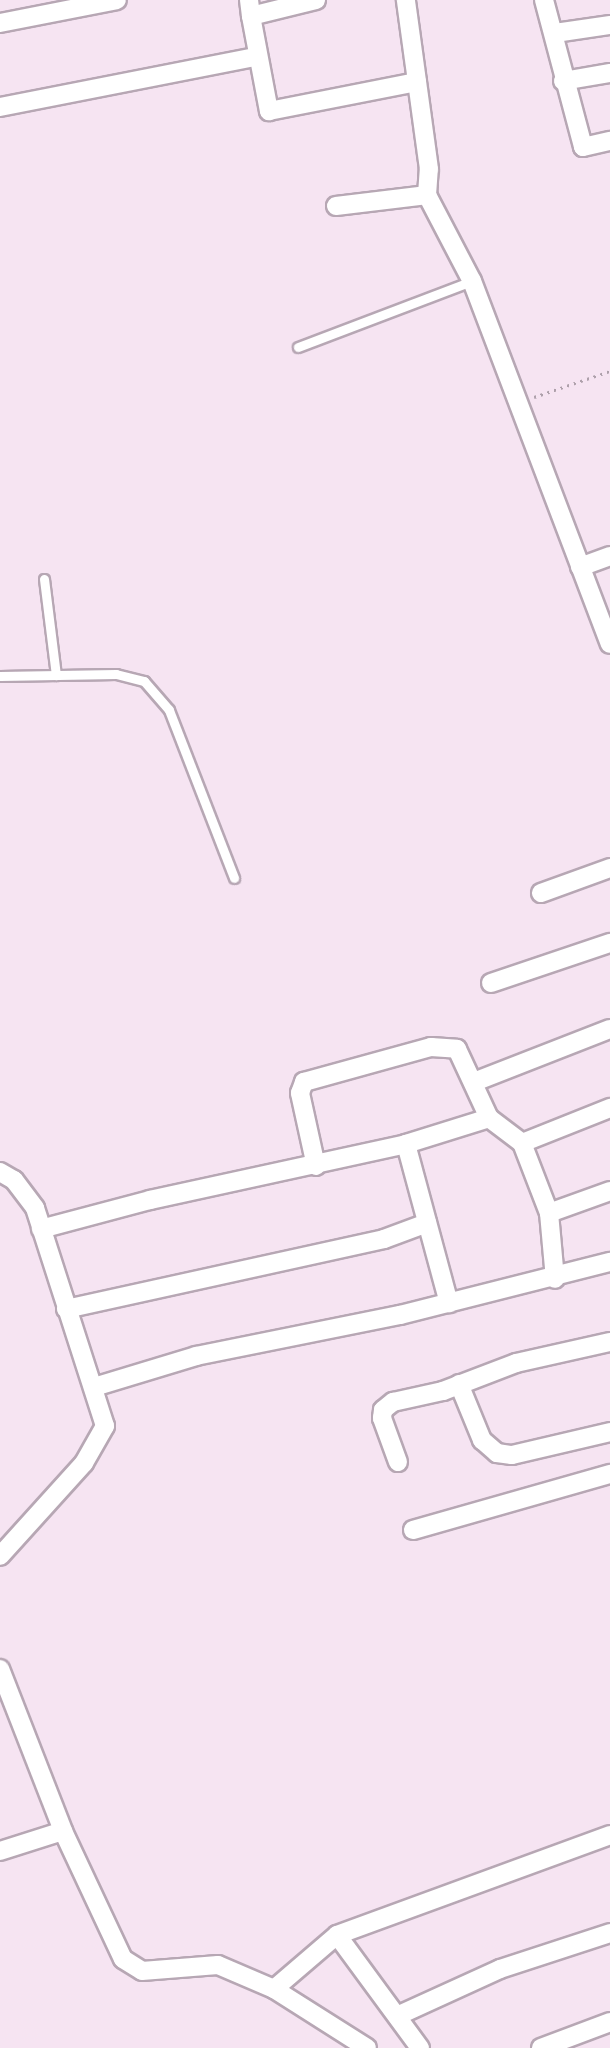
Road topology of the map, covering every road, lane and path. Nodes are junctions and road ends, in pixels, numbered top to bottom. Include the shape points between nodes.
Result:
1 (117, 0) edge
2 (316, 0) edge
3 (406, 0) edge
4 (544, 0) edge
5 (250, 8) edge
6 (0, 23) edge
7 (610, 25) edge
8 (555, 33) junction
9 (257, 57) junction
10 (610, 73) edge
11 (563, 80) junction
12 (416, 82) junction
13 (0, 107) edge
14 (610, 141) edge
15 (428, 195) junction
16 (336, 206) dead end
17 (472, 281) junction
18 (298, 347) dead end
19 (610, 371) edge
20 (531, 398) dead end
21 (610, 556) edge
22 (580, 567) junction
23 (44, 579) dead end
24 (610, 644) edge
25 (56, 675) junction
26 (0, 676) edge
27 (610, 868) edge
28 (234, 878) dead end
29 (541, 893) dead end
30 (610, 943) edge
31 (491, 983) dead end
32 (610, 1029) edge
33 (474, 1082) junction
34 (610, 1108) edge
35 (489, 1118) junction
36 (522, 1143) junction
37 (406, 1144) junction
38 (316, 1166) junction
39 (0, 1172) edge
40 (610, 1191) edge
41 (549, 1213) junction
42 (428, 1223) junction
43 (41, 1229) junction
44 (610, 1262) edge
45 (555, 1279) junction
46 (449, 1303) junction
47 (66, 1310) junction
48 (610, 1342) edge
49 (459, 1384) junction
50 (94, 1387) junction
51 (610, 1432) edge
52 (398, 1462) dead end
53 (610, 1474) edge
54 (414, 1530) dead end
55 (0, 1556) edge
56 (0, 1669) edge
57 (63, 1831) junction
58 (610, 1835) edge
59 (0, 1851) edge
60 (610, 1933) edge
61 (337, 1935) junction
62 (274, 1989) junction
63 (397, 2016) junction
64 (610, 2022) edge
65 (367, 2048) edge
66 (419, 2048) edge
67 (541, 2048) edge

1 - 6 street
2 - 5 street
3 - 12 street
4 - 8 street
5 - 9 street
7 - 8 street
8 - 11 street
9 - 12 street via 269,111
9 - 13 street
10 - 11 street
11 - 14 street via 583,147
12 - 15 street via 429,169
15 - 16 street
15 - 17 street
17 - 18 lane
17 - 22 street
19 - 20 path
21 - 22 street
22 - 24 street
23 - 25 lane
25 - 26 lane
25 - 28 lane via 132,676 158,694 169,710
27 - 29 street
30 - 31 street
32 - 33 street
33 - 35 street
33 - 38 street via 462,1054 450,1046 303,1082 300,1093
34 - 36 street
35 - 36 street
35 - 37 street
36 - 41 street
37 - 38 street
37 - 42 street
38 - 43 street via 150,1200
39 - 43 street via 25,1191
40 - 41 street
41 - 45 street
42 - 46 street
42 - 47 street via 384,1239
43 - 47 street
44 - 45 street
45 - 46 street
46 - 50 street via 195,1356
47 - 50 street
48 - 49 street via 516,1363
49 - 51 street via 482,1440 497,1453 512,1455
49 - 52 street via 393,1402 383,1410
50 - 55 street via 105,1426 102,1436
53 - 54 street
56 - 57 street
57 - 59 street
57 - 62 street via 123,1959 142,1971 218,1965
58 - 61 street
60 - 63 street via 500,1969
61 - 62 street
61 - 63 street
62 - 65 street
63 - 66 street
64 - 67 street

